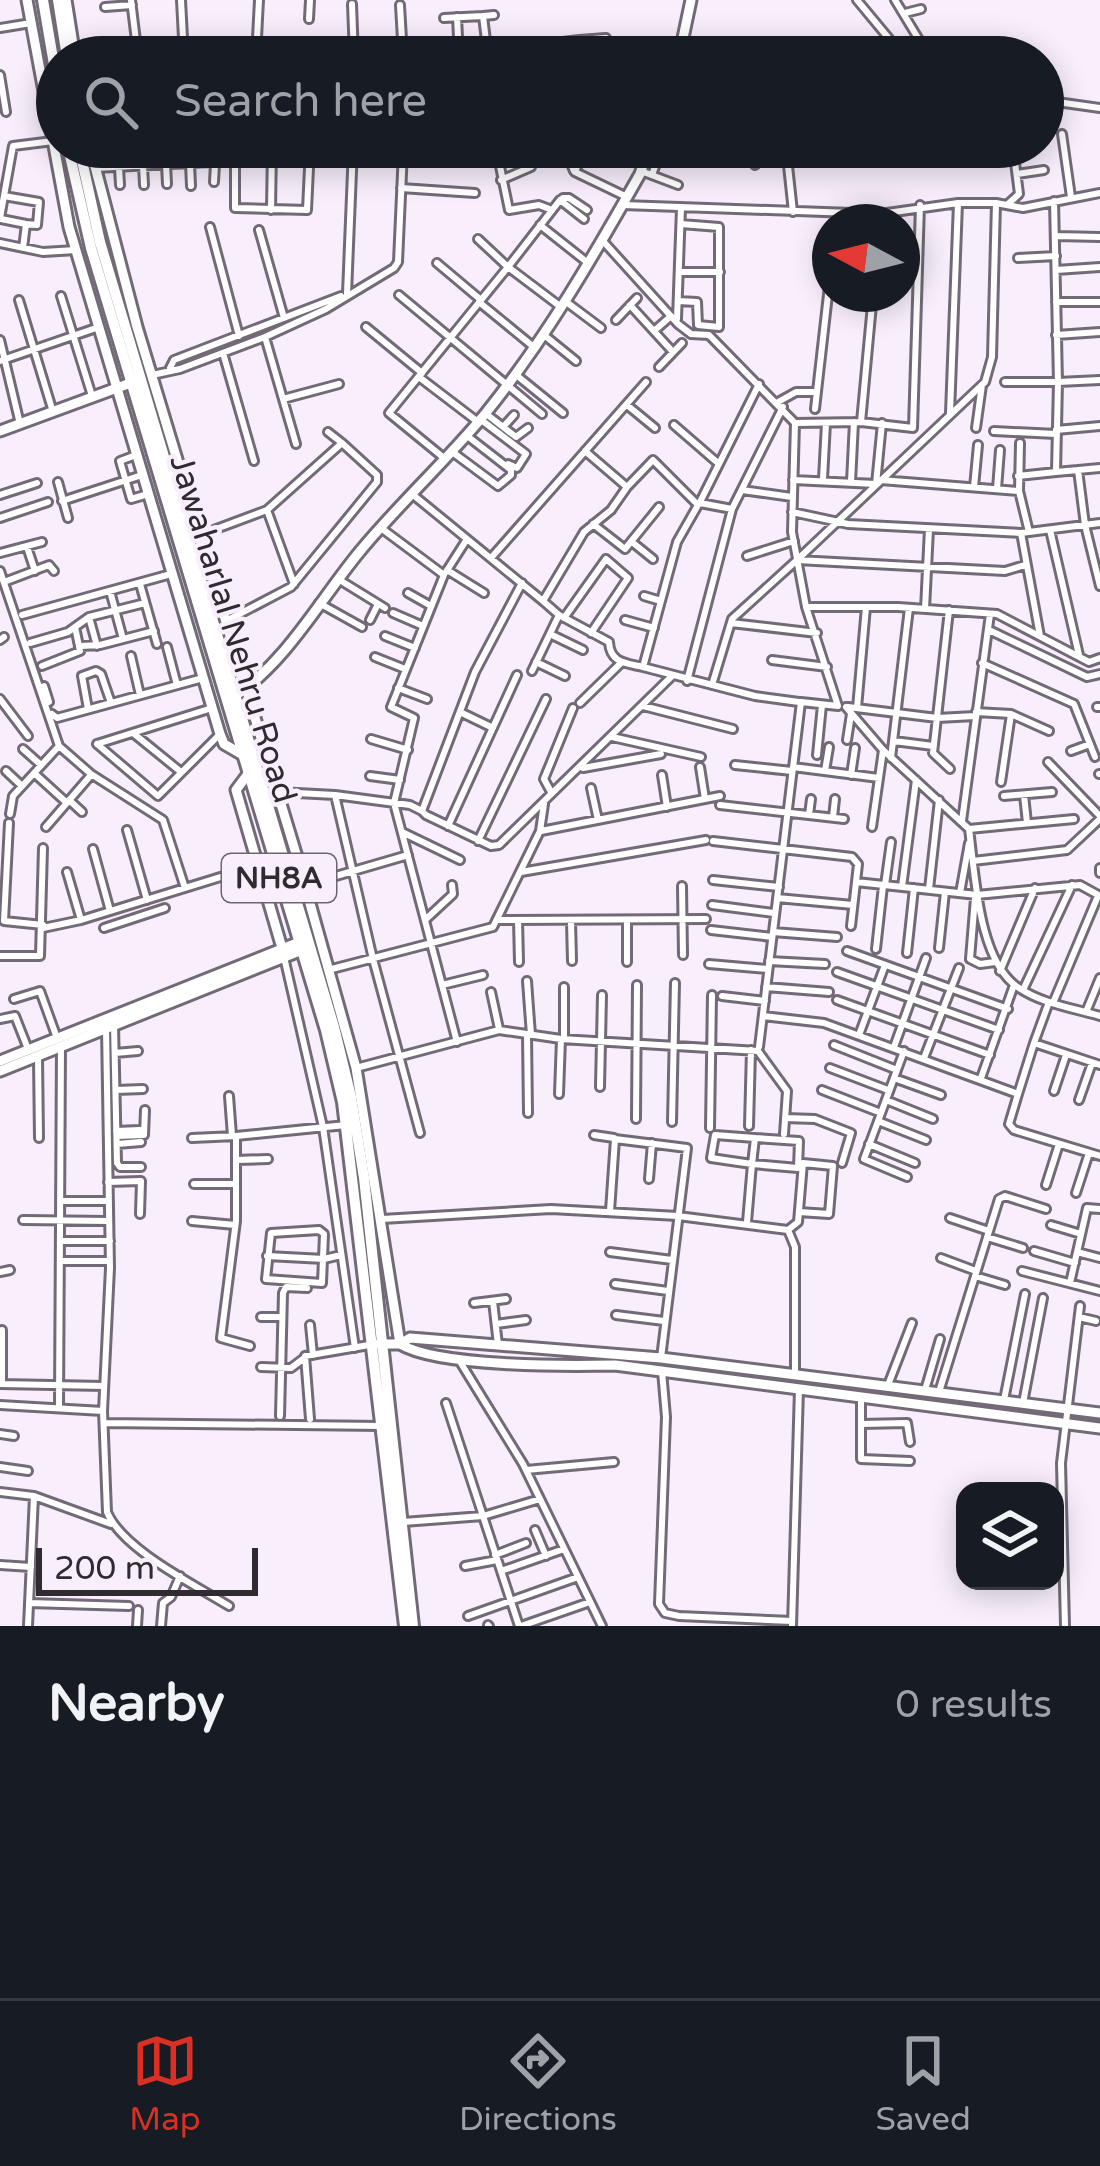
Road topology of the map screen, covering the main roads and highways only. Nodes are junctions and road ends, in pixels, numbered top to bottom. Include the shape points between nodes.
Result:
1 (44, 0) edge
2 (62, 0) edge
3 (50, 36) edge
4 (68, 36) edge
5 (72, 168) edge
6 (84, 168) edge
7 (142, 379) junction
8 (309, 943) junction
9 (378, 1344) junction
10 (409, 1626) edge

1 - 3 main road
2 - 4 main road
5 - 7 main road, Jawaharlal Nehru Road / NH8A via 85,227
6 - 7 main road, Jawaharlal Nehru Road / NH8A
7 - 8 main road, Jawaharlal Nehru Road / NH8A
7 - 8 main road, Jawaharlal Nehru Road / NH8A via 248,775
8 - 9 main road, Jawaharlal Nehru Road / NH8A
8 - 9 main road, Jawaharlal Nehru Road / NH8A via 351,1097
9 - 10 main road, Jawaharlal Nehru Road / NH8A
9 - 10 main road, Jawaharlal Nehru Road / NH8A

